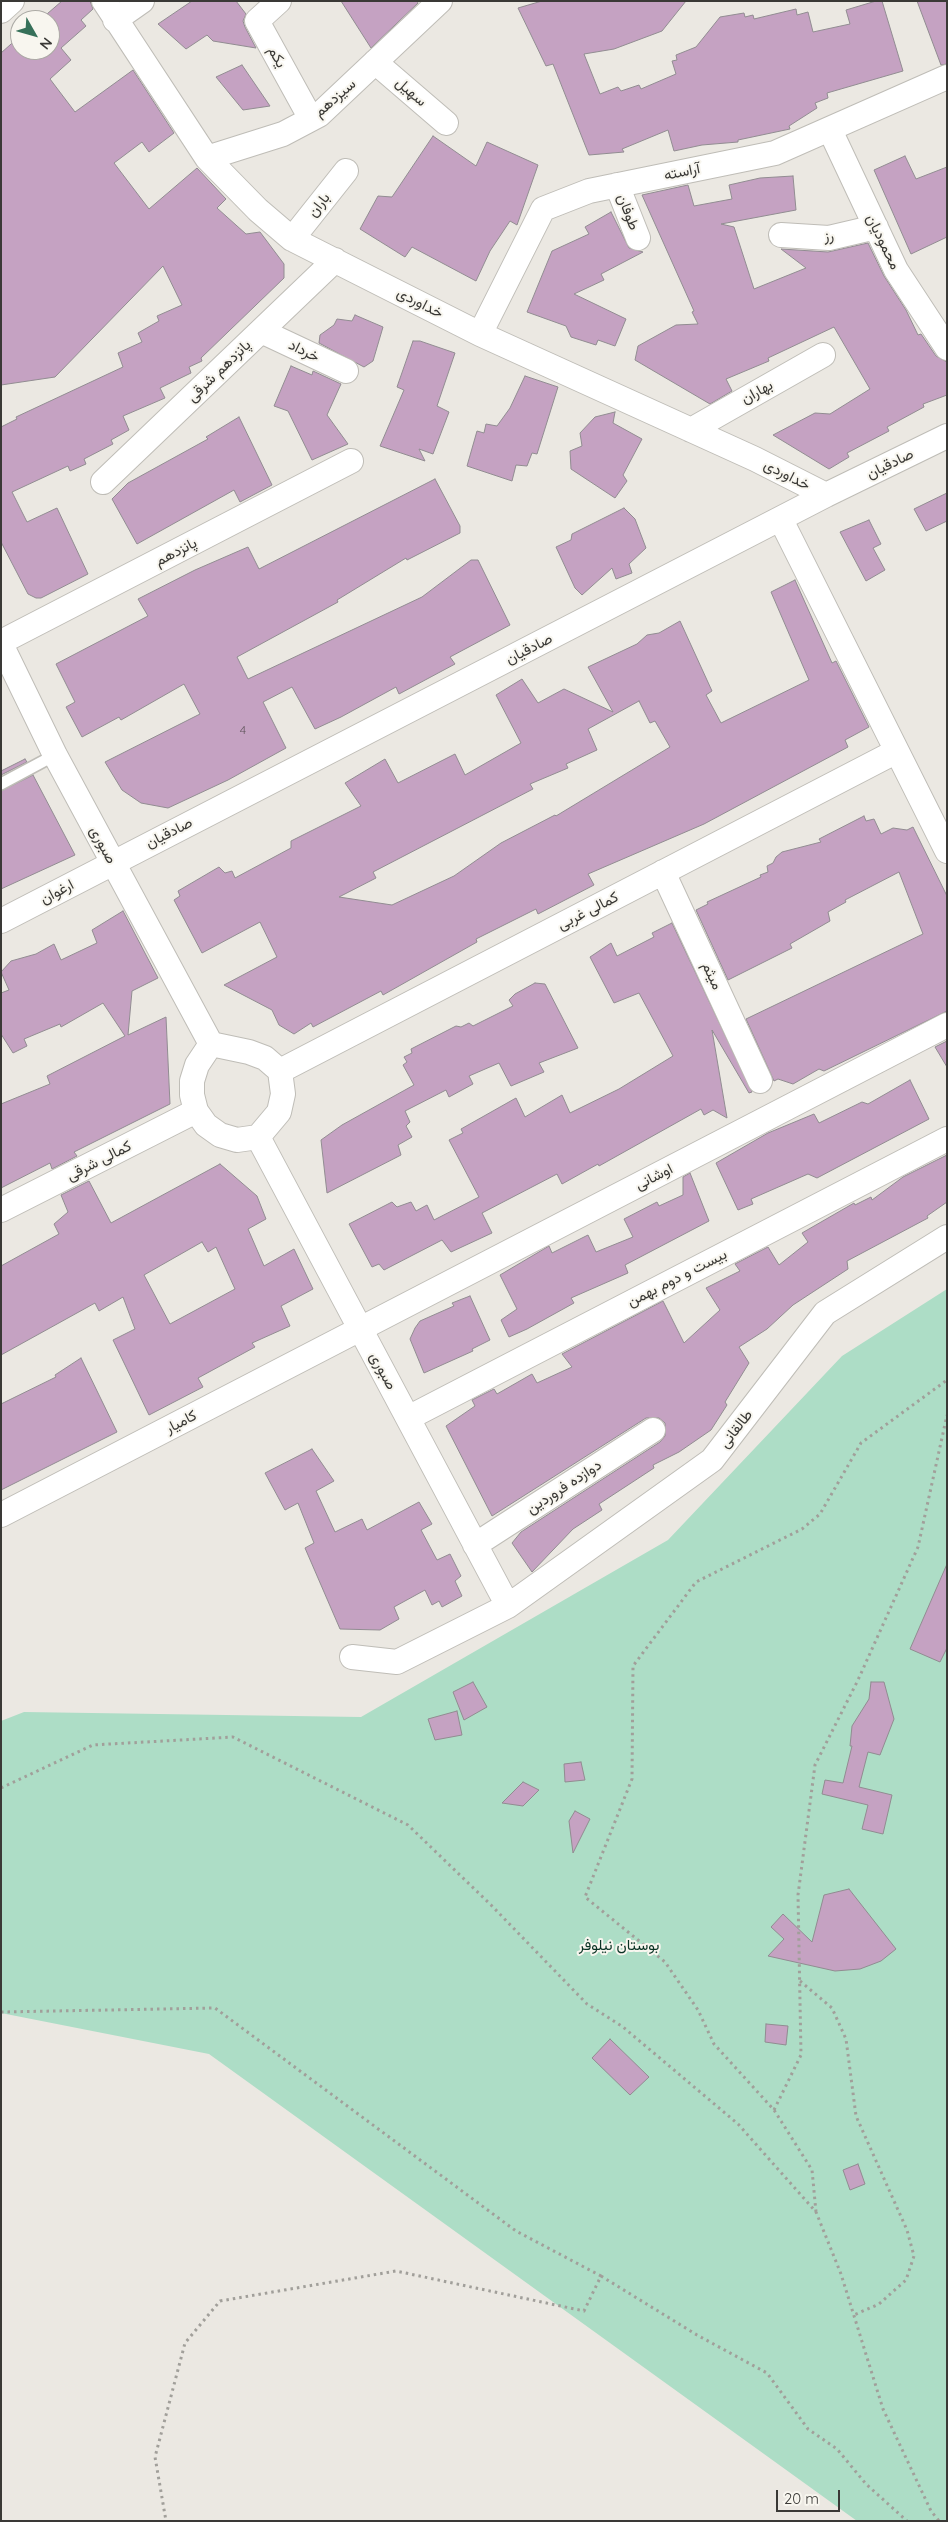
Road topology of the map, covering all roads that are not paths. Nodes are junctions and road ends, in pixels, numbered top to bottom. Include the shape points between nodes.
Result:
1 (12, 1) edge
2 (142, 1) edge
3 (279, 1) edge
4 (440, 1) edge
5 (1, 11) edge
6 (110, 11) edge
7 (375, 62) junction
8 (947, 78) edge
9 (311, 119) junction
10 (446, 123) dead end
11 (830, 130) junction
12 (207, 158) junction
13 (346, 171) dead end
14 (617, 185) junction
15 (876, 227) junction
16 (781, 235) dead end
17 (638, 238) dead end
18 (292, 239) junction
19 (335, 260) junction
20 (261, 331) junction
21 (480, 334) junction
22 (947, 348) edge
23 (823, 355) dead end
24 (346, 371) dead end
25 (691, 430) junction
26 (947, 436) edge
27 (351, 461) dead end
28 (104, 482) dead end
29 (826, 496) junction
30 (781, 520) junction
31 (1, 643) edge
32 (895, 752) junction
33 (55, 755) junction
34 (1, 784) edge
35 (947, 851) edge
36 (112, 862) junction
37 (663, 872) junction
38 (1, 921) edge
39 (947, 1025) edge
40 (211, 1044) junction
41 (280, 1071) junction
42 (760, 1081) dead end
43 (196, 1111) junction
44 (258, 1137) junction
45 (947, 1139) edge
46 (1, 1210) edge
47 (947, 1237) edge
48 (360, 1328) junction
49 (408, 1418) junction
50 (654, 1430) dead end
51 (1, 1515) edge
52 (475, 1545) junction
53 (508, 1606) junction
54 (352, 1657) dead end

1 - 5 street
2 - 6 street
3 - 9 street, یکم via 257,21
4 - 7 street, سیزدهم
6 - 12 street, خداوردی
7 - 9 street, سیزدهم
7 - 10 street, سهیل
8 - 11 street, آراسته
9 - 12 street, سیزدهم via 283,134
11 - 14 street, آراسته via 775,153
11 - 15 street, محمودیان
12 - 18 street, خداوردی
13 - 18 street, باران
14 - 17 street, طوفان
14 - 21 street, آراسته via 589,191 544,209
15 - 16 street, رز via 829,238
15 - 22 street, محمودیان via 896,270
18 - 19 street, خداوردی
19 - 20 street, پانزدهم شرقی
19 - 21 street, خداوردی
20 - 24 street, خرداد
20 - 28 street, پانزدهم شرقی
21 - 25 street, خداوردی
23 - 25 street, بهاران
25 - 29 street, خداوردی
26 - 29 street, صادقیان
27 - 31 street, پانزدهم
29 - 30 street, صادقیان
30 - 32 street
30 - 36 street, صادقیان
31 - 33 street, صبوری
32 - 35 street
32 - 37 street, کمالی غربی
33 - 34 lane
33 - 36 street, صبوری
36 - 38 street, ارغوان
36 - 40 street, صبوری
37 - 41 street, کمالی غربی
37 - 42 street, میثم
39 - 48 street, اوشانی
40 - 41 street via 265,1058
40 - 43 street via 197,1065 192,1082
41 - 44 street via 283,1094 279,1112
43 - 44 street via 206,1125 220,1135 237,1140
43 - 46 street, کمالی شرقی
44 - 48 street, صبوری
45 - 49 street, بیست و دوم بهمن
47 - 53 street, طالقانی via 825,1313 712,1460
48 - 49 street, صبوری
48 - 51 street, کامیار
49 - 52 street, صبوری
50 - 52 street, دوازده فروردین
52 - 53 street, صبوری
53 - 54 street, طالقانی via 397,1662

